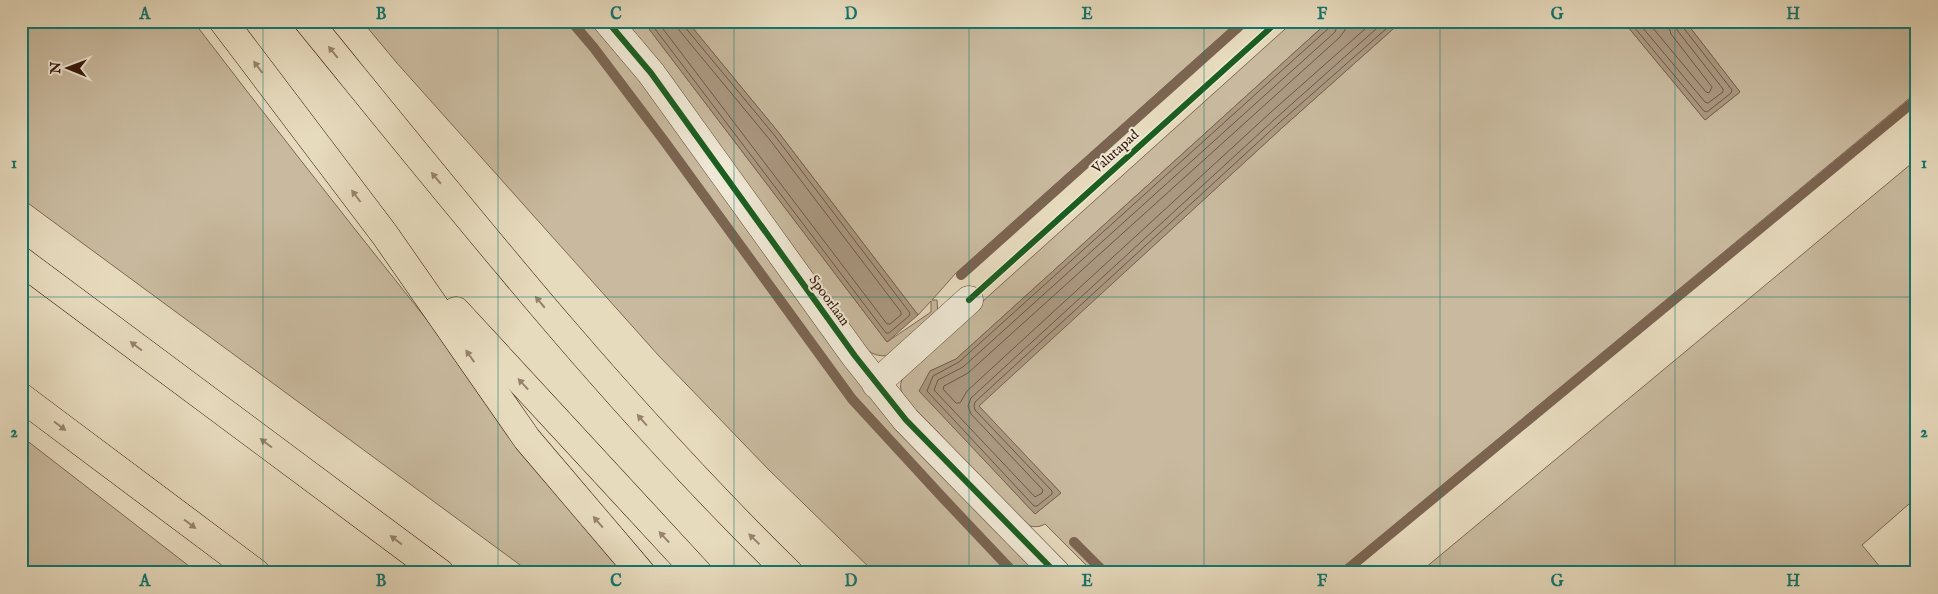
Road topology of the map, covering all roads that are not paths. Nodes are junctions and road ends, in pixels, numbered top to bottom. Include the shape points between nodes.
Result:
1 (223, 21) edge
2 (308, 21) edge
3 (607, 21) edge
4 (385, 235) junction
5 (21, 262) edge
6 (969, 300) dead end
7 (876, 384) junction
8 (21, 397) edge
9 (438, 572) edge
10 (256, 573) edge
11 (641, 573) edge
12 (698, 573) edge
13 (789, 573) edge
14 (1056, 573) edge

4 -> 1 highway
13 -> 2 highway via 646,425 441,184
3 - 7 street, Spoorlaan via 651,73
11 -> 4 highway via 527,439
12 -> 4 highway
9 -> 5 highway
6 - 7 street
7 - 14 street, Spoorlaan via 906,420
8 -> 10 highway

